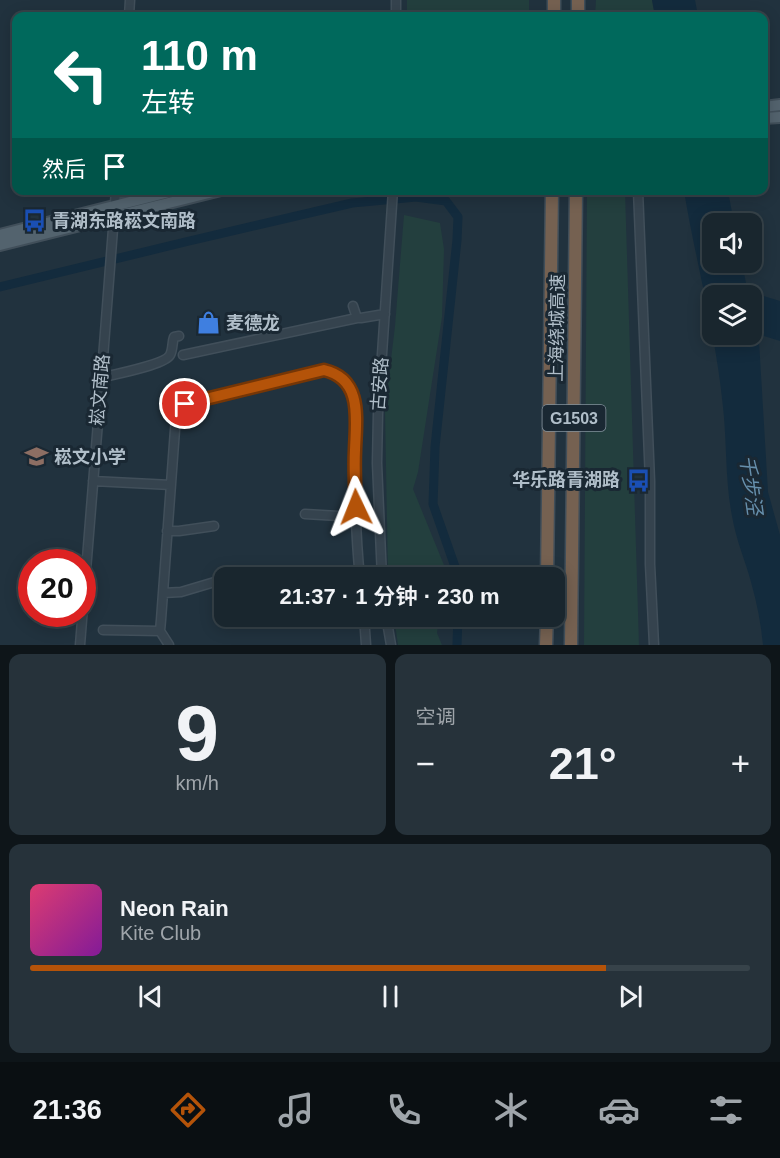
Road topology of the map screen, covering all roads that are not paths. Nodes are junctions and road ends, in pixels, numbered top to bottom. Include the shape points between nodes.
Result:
1 (116, 195) edge
2 (163, 195) edge
3 (197, 195) edge
4 (393, 195) edge
5 (552, 195) edge
6 (576, 195) edge
7 (638, 195) edge
8 (115, 212) junction
9 (0, 236) edge
10 (0, 245) edge
11 (353, 306) dead end
12 (385, 314) junction
13 (357, 318) junction
14 (179, 336) dead end
15 (183, 356) dead end
16 (101, 378) junction
17 (93, 481) junction
18 (171, 485) junction
19 (305, 514) dead end
20 (356, 517) junction
21 (214, 526) dead end
22 (167, 531) junction
23 (359, 567) edge
24 (381, 567) edge
25 (547, 567) edge
26 (214, 581) edge
27 (163, 593) junction
28 (365, 627) edge
29 (388, 627) edge
30 (547, 627) edge
31 (103, 630) dead end
32 (160, 631) junction
33 (80, 645) edge
34 (169, 645) edge
35 (366, 645) edge
36 (391, 645) edge
37 (546, 645) edge
38 (571, 645) edge
39 (654, 645) edge

1 - 8 street, 崧文南路
2 - 8 main road
3 - 8 main road
4 - 12 street, 古安路
5 - 25 highway, 上海绕城高速 / G1503
6 - 38 highway, 上海绕城高速 / G1503
7 - 39 street
8 - 9 main road
8 - 10 main road
8 - 16 street, 崧文南路
11 - 13 street
12 - 13 street
12 - 24 street, 古安路 via 377,445
13 - 15 street
14 - 16 street via 172,339 172,352 166,360
16 - 17 street, 崧文南路
17 - 18 street
17 - 33 street, 崧文南路
18 - 20 street via 176,416 185,404 324,370 342,377 354,396
18 - 22 street
19 - 20 street
20 - 23 street
21 - 22 street
22 - 27 street
26 - 27 street via 181,592
27 - 32 street
28 - 35 street
29 - 36 street
30 - 37 highway
31 - 32 street
32 - 34 street

